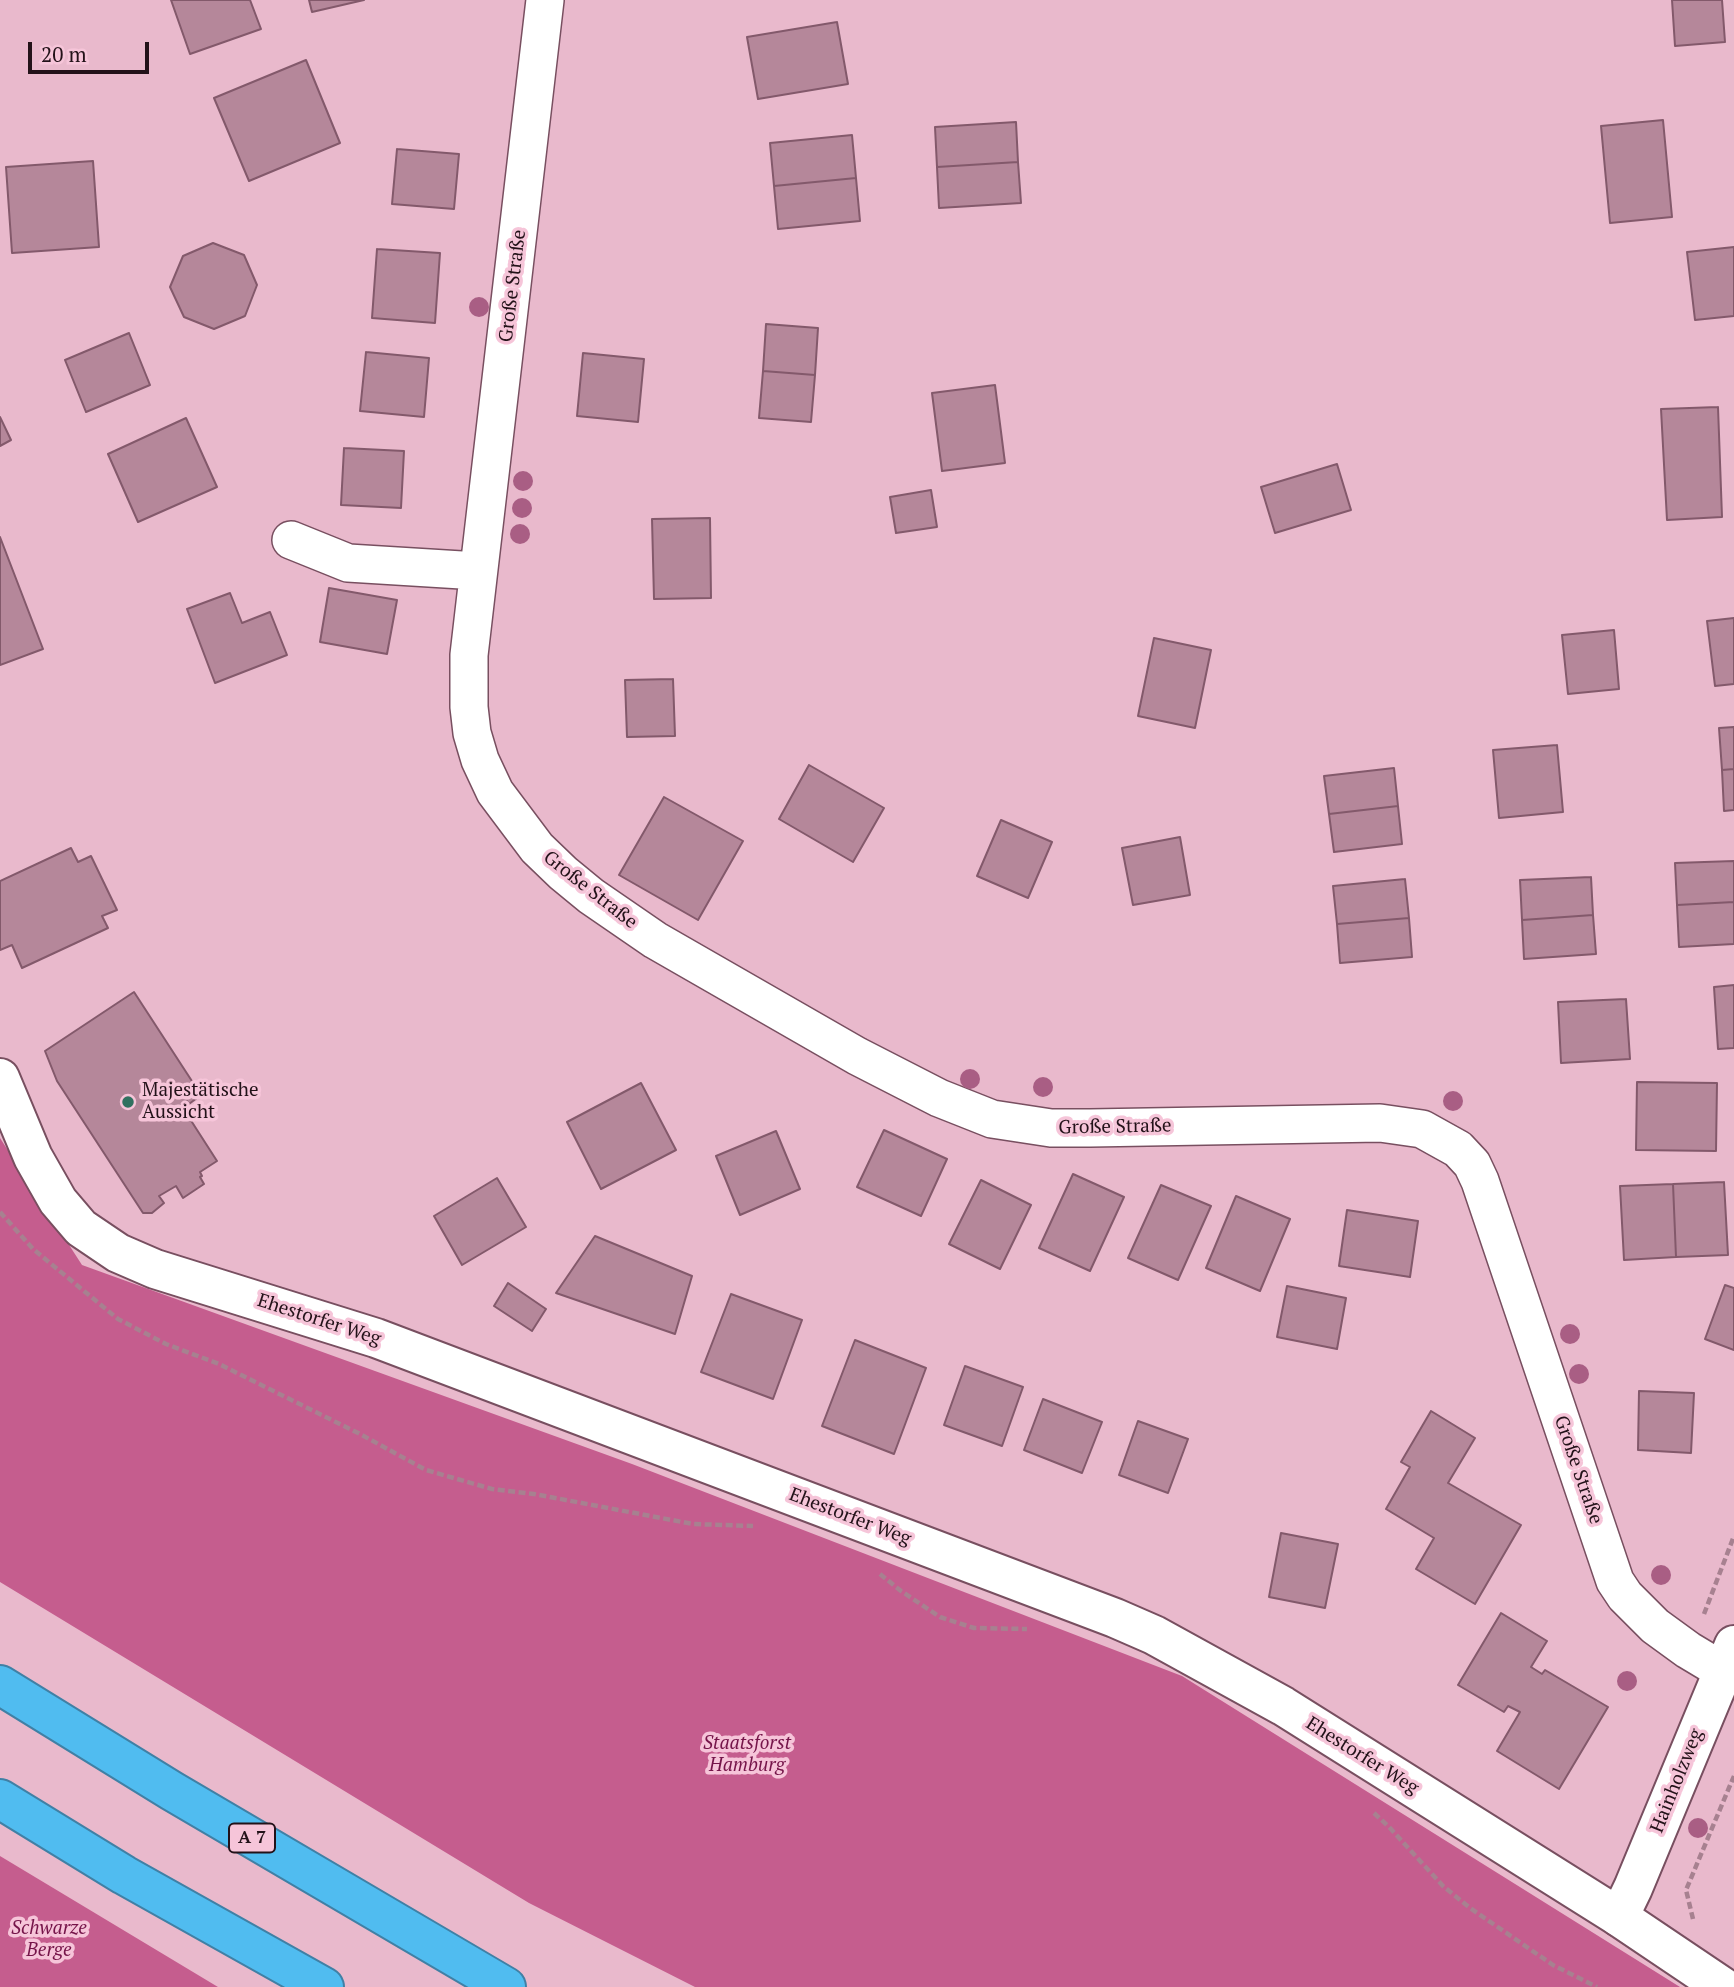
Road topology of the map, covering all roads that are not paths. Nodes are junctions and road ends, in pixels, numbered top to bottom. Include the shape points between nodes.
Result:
1 (545, 0) edge
2 (291, 540) dead end
3 (478, 571) junction
4 (0, 1078) edge
5 (1728, 1658) edge
6 (0, 1685) edge
7 (0, 1799) edge
8 (1619, 1917) junction
9 (324, 1987) edge
10 (506, 1987) edge
11 (1723, 1987) edge

1 - 3 street, Große Straße
2 - 3 street via 348,563
3 - 5 street, Große Straße via 468,707 480,760 495,792 537,848 563,873 655,940 857,1056 992,1119 1051,1128 1380,1123 1422,1129 1458,1149 1480,1181 1615,1581 1655,1626 1688,1650
4 - 8 main road, Ehestorfer Weg via 33,1157 58,1201 81,1228 118,1253 155,1269 376,1338 1154,1635 1283,1706
5 - 8 main road, Hainholzweg
6 - 10 highway, A 7
7 - 9 highway via 124,1875
8 - 11 main road, Ehestorfer Weg

